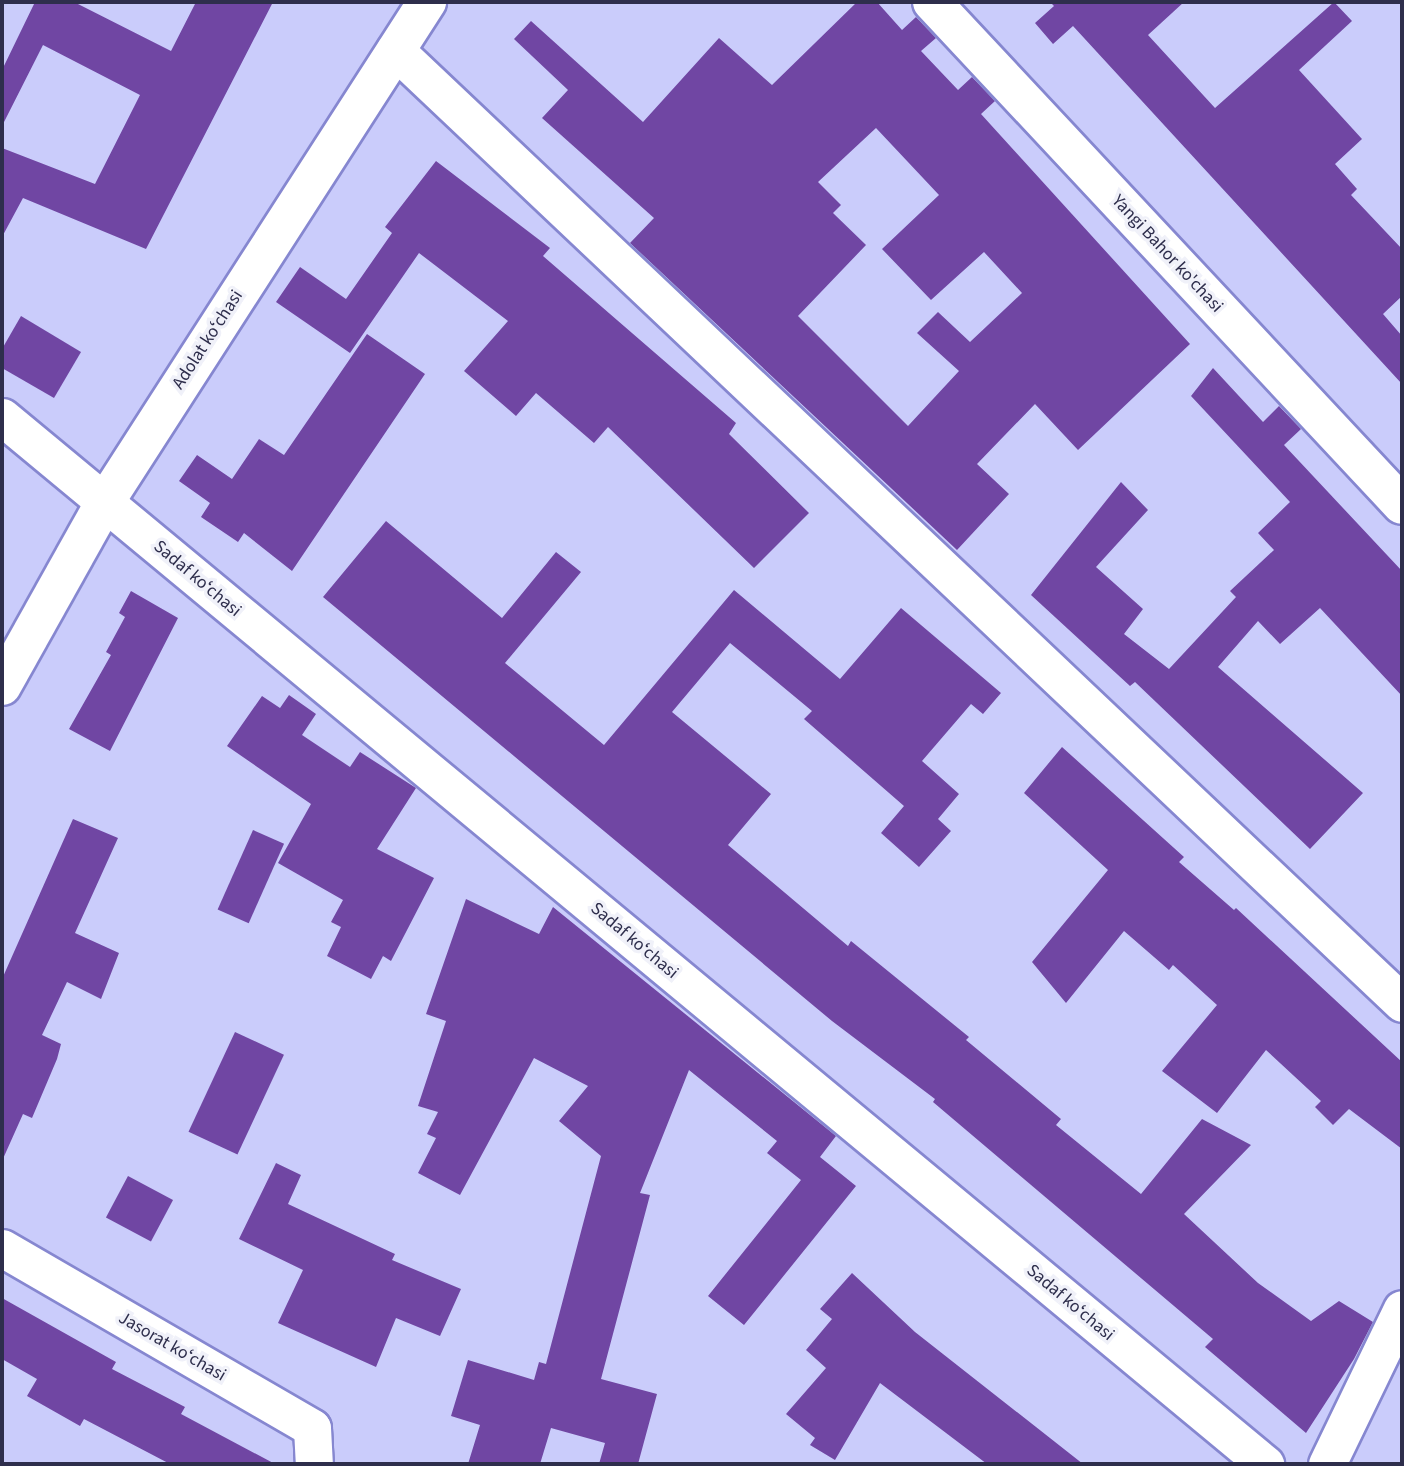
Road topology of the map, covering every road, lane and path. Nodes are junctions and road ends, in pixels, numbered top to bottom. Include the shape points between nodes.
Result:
1 (427, 2) edge
2 (932, 2) edge
3 (395, 50) junction
4 (2, 417) edge
5 (104, 502) junction
6 (1402, 505) edge
7 (2, 686) edge
8 (1402, 1003) edge
9 (2, 1248) edge
10 (1402, 1310) edge
11 (314, 1464) edge
12 (1265, 1464) edge
13 (1327, 1464) edge

1 - 3 street, Adolat koʻchasi
2 - 6 street, Yangi Bahor ko'chasi
3 - 5 street, Adolat koʻchasi
3 - 8 street
4 - 5 street, Sadaf koʻchasi
5 - 7 street, Adolat koʻchasi
5 - 12 street, Sadaf koʻchasi
9 - 11 street, Jasorat koʻchasi via 312,1428
10 - 13 street

